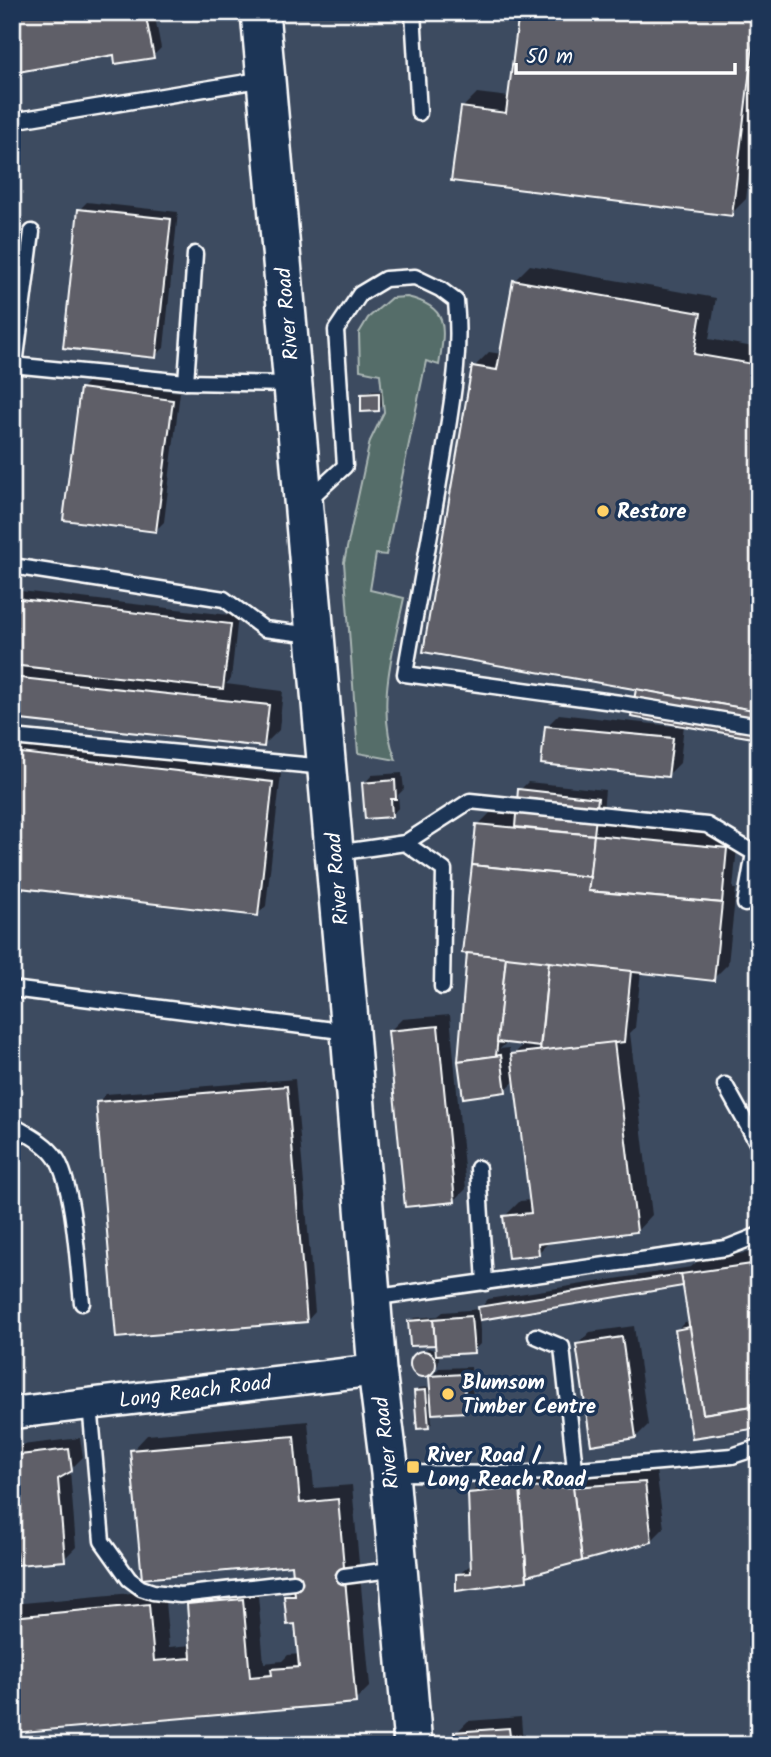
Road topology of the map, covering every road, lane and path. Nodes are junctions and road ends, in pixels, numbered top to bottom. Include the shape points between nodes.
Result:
1 (260, 12) edge
2 (413, 12) edge
3 (266, 79) junction
4 (419, 113) dead end
5 (12, 121) edge
6 (32, 232) dead end
7 (195, 254) dead end
8 (14, 365) edge
9 (186, 382) junction
10 (293, 384) junction
11 (303, 505) junction
12 (12, 566) edge
13 (315, 635) junction
14 (759, 726) edge
15 (12, 737) edge
16 (326, 767) junction
17 (405, 843) junction
18 (334, 854) junction
19 (746, 904) dead end
20 (442, 987) dead end
21 (12, 989) edge
22 (350, 1032) junction
23 (725, 1085) dead end
24 (12, 1125) edge
25 (759, 1146) edge
26 (478, 1168) dead end
27 (759, 1235) edge
28 (485, 1283) junction
29 (371, 1298) junction
30 (82, 1303) dead end
31 (536, 1336) dead end
32 (377, 1370) junction
33 (90, 1404) junction
34 (12, 1413) edge
35 (759, 1447) edge
36 (575, 1469) junction
37 (390, 1473) junction
38 (398, 1569) junction
39 (345, 1576) dead end
40 (294, 1582) dead end
41 (413, 1745) edge

1 - 3 street, River Road
2 - 4 lane
3 - 5 lane
3 - 10 street, River Road
6 - 8 lane
7 - 9 lane
8 - 9 lane
9 - 10 lane
10 - 11 street, River Road
11 - 13 street, River Road
11 - 14 lane via 345,466 336,330 360,294 386,279 415,277 440,289 456,301 457,366 405,674
12 - 13 lane via 224,599 264,629
13 - 16 street, River Road
15 - 16 lane
16 - 18 street, River Road
17 - 18 lane
17 - 19 lane via 470,801 707,825 754,853
17 - 20 lane via 444,870
18 - 22 street, River Road
21 - 22 lane
22 - 29 street, River Road
23 - 25 lane
24 - 30 lane via 57,1158 69,1191
26 - 28 lane
27 - 28 lane via 726,1248
28 - 29 lane
29 - 32 street, River Road
31 - 36 lane via 562,1347
32 - 33 street, Long Reach Road
32 - 37 street, River Road
33 - 34 street, Long Reach Road
33 - 40 lane via 102,1541 129,1579 153,1592 180,1595
35 - 36 lane via 733,1456
36 - 37 lane via 519,1474
37 - 38 street, River Road
38 - 39 lane
38 - 41 street, River Road

